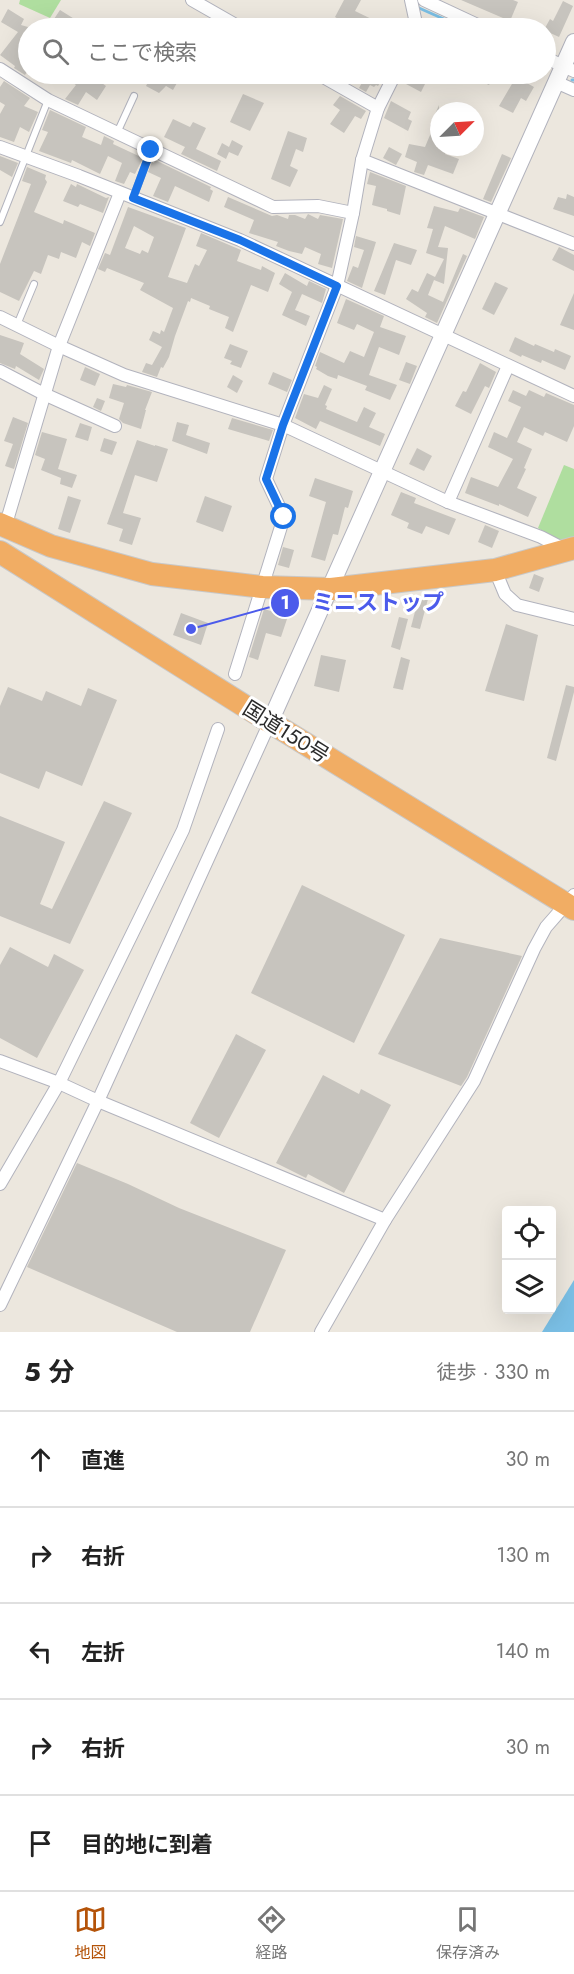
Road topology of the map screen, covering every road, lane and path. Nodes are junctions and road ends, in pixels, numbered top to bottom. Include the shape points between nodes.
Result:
1 (192, 0) edge
2 (411, 0) edge
3 (424, 0) edge
4 (441, 4) edge
5 (224, 18) edge
6 (415, 18) edge
7 (466, 18) edge
8 (574, 42) edge
9 (569, 68) edge
10 (0, 69) edge
11 (18, 81) edge
12 (556, 82) joint
13 (23, 84) edge
14 (336, 84) edge
15 (390, 84) edge
16 (555, 84) edge
17 (574, 90) edge
18 (134, 96) dead end
19 (48, 100) junction
20 (378, 108) junction
21 (117, 133) junction
22 (0, 147) edge
23 (151, 150) junction
24 (25, 157) junction
25 (362, 160) junction
26 (120, 193) junction
27 (133, 198) junction
28 (353, 213) junction
29 (498, 213) junction
30 (0, 222) edge
31 (574, 244) edge
32 (34, 284) dead end
33 (337, 286) junction
34 (0, 317) edge
35 (17, 325) junction
36 (444, 336) junction
37 (59, 346) junction
38 (508, 366) junction
39 (0, 371) edge
40 (44, 394) junction
41 (574, 396) edge
42 (283, 425) junction
43 (114, 426) dead end
44 (383, 471) junction
45 (448, 502) junction
46 (2, 526) edge
47 (571, 549) edge
48 (1, 556) edge
49 (495, 570) junction
50 (261, 587) junction
51 (331, 589) junction
52 (574, 619) edge
53 (235, 674) dead end
54 (270, 722) junction
55 (218, 729) dead end
56 (572, 902) edge
57 (0, 1061) edge
58 (59, 1083) junction
59 (98, 1101) junction
60 (0, 1184) edge
61 (384, 1220) junction
62 (0, 1305) edge
63 (321, 1332) edge

1 - 5 street
2 - 6 street
3 - 4 street
4 - 7 street
8 - 9 street
9 - 12 street
10 - 11 street
12 - 17 street
13 - 19 street
14 - 20 street
15 - 20 street
16 - 29 street
18 - 21 lane
19 - 21 street
19 - 24 lane
20 - 25 street
21 - 23 street
22 - 24 street
23 - 27 lane
23 - 28 street via 273,207 318,206
24 - 26 street
24 - 30 lane
25 - 28 street
25 - 29 street
26 - 27 street
26 - 37 street
27 - 33 street via 240,240
28 - 33 street
29 - 31 street
29 - 36 street
32 - 35 lane
33 - 36 street
33 - 42 street
34 - 35 street
35 - 37 street
36 - 38 street
36 - 44 street
37 - 40 street
37 - 42 street via 124,375
38 - 41 street
38 - 45 street
39 - 40 street
40 - 43 street
40 - 46 street
42 - 44 street
42 - 50 street via 266,479 284,517
44 - 45 street
44 - 51 street
45 - 47 street
46 - 50 highway via 62,549 152,574
47 - 49 highway
48 - 54 highway, 国道150号
49 - 51 highway
49 - 52 street via 505,594 517,605
50 - 51 highway
50 - 53 street
51 - 54 street
54 - 56 highway, 国道150号
54 - 59 street
55 - 58 street via 183,830
56 - 61 street via 553,918 534,949 474,1081
57 - 58 street
58 - 59 street
58 - 60 street
59 - 61 street
59 - 62 street
61 - 63 street

